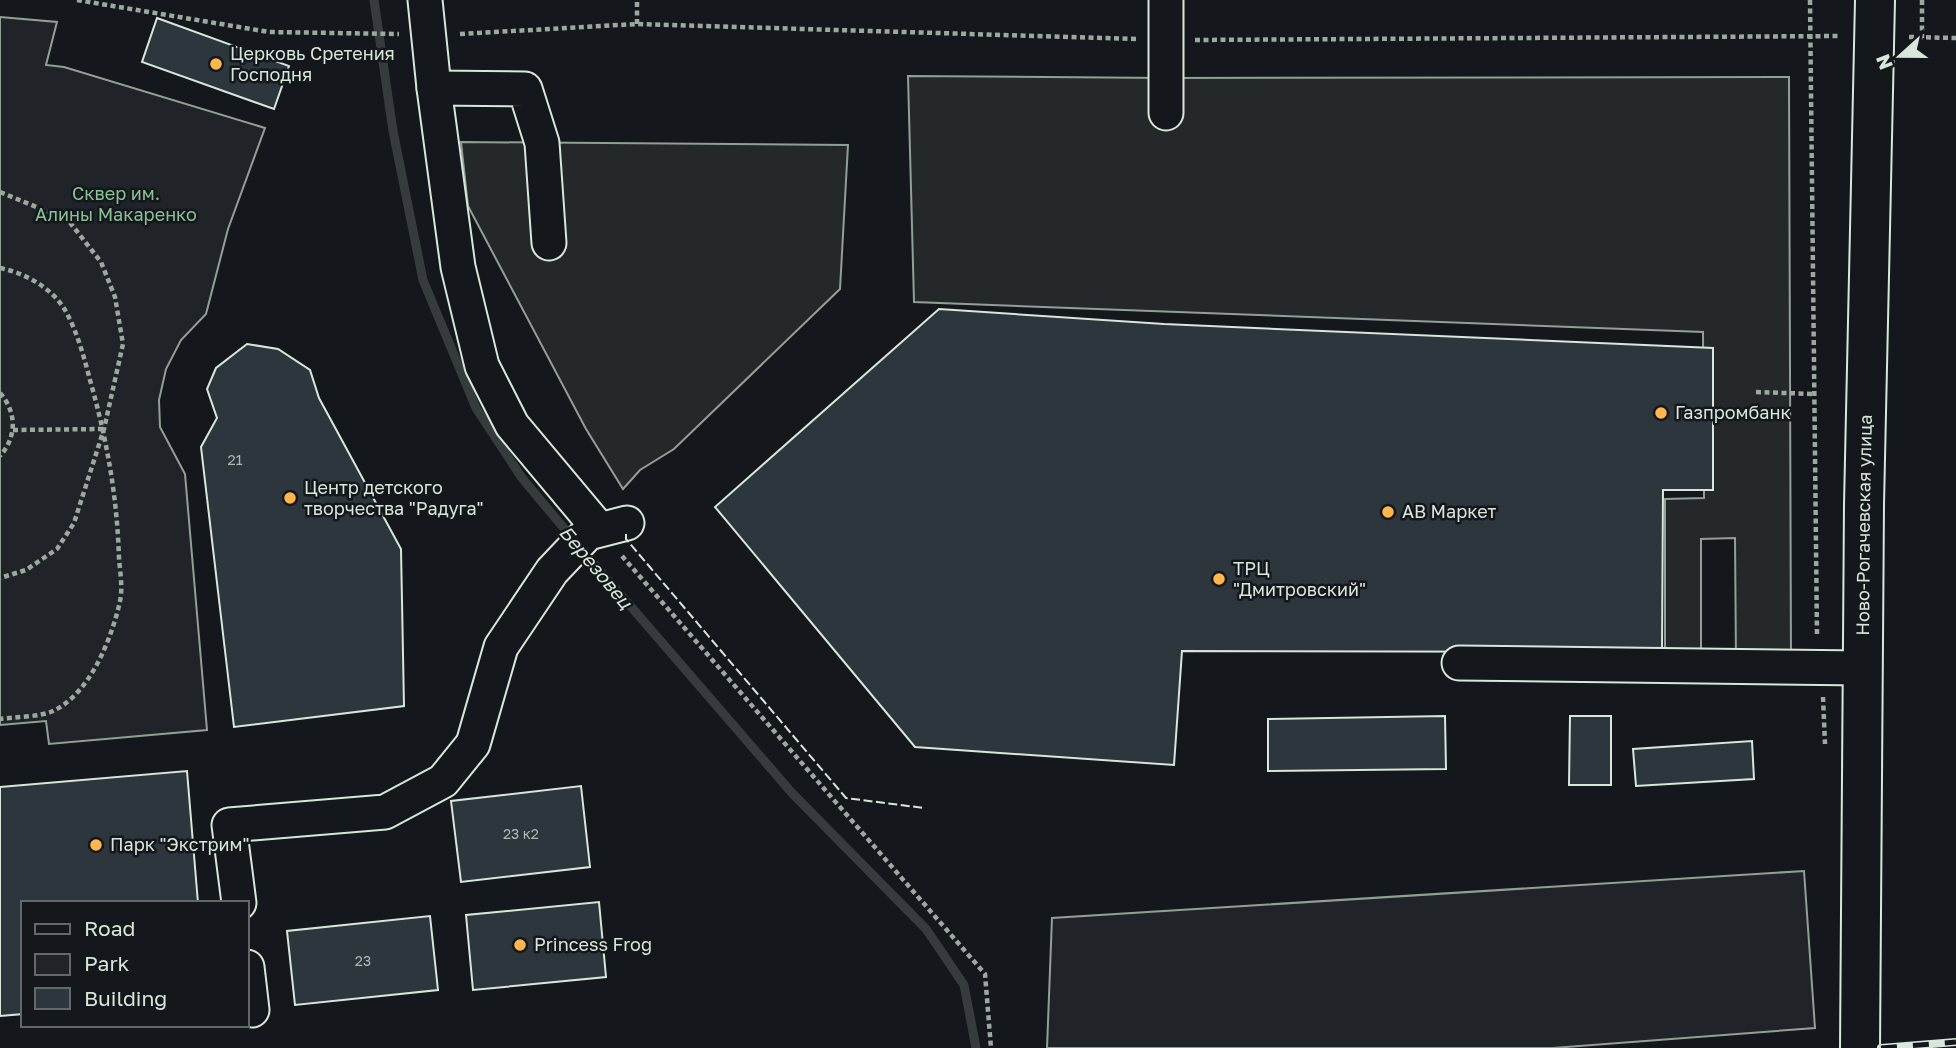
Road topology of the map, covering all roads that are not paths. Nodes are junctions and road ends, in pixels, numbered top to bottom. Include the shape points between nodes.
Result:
1 (425, 0) edge
2 (1166, 0) edge
3 (1876, 18) edge
4 (434, 88) junction
5 (1166, 113) dead end
6 (549, 243) dead end
7 (1458, 663) dead end
8 (1863, 668) junction
9 (239, 901) edge
10 (248, 976) edge
11 (252, 1010) dead end
12 (1860, 1048) edge

1 - 4 lane
2 - 5 lane
3 - 8 main road, Ново-Рогачевская улица
4 - 6 lane via 525,89 542,143
4 - 9 lane via 458,267 482,366 512,425 605,528 552,571 500,647 473,744 443,781 385,811 229,825
7 - 8 lane
8 - 12 main road, Ново-Рогачевская улица
10 - 11 lane

